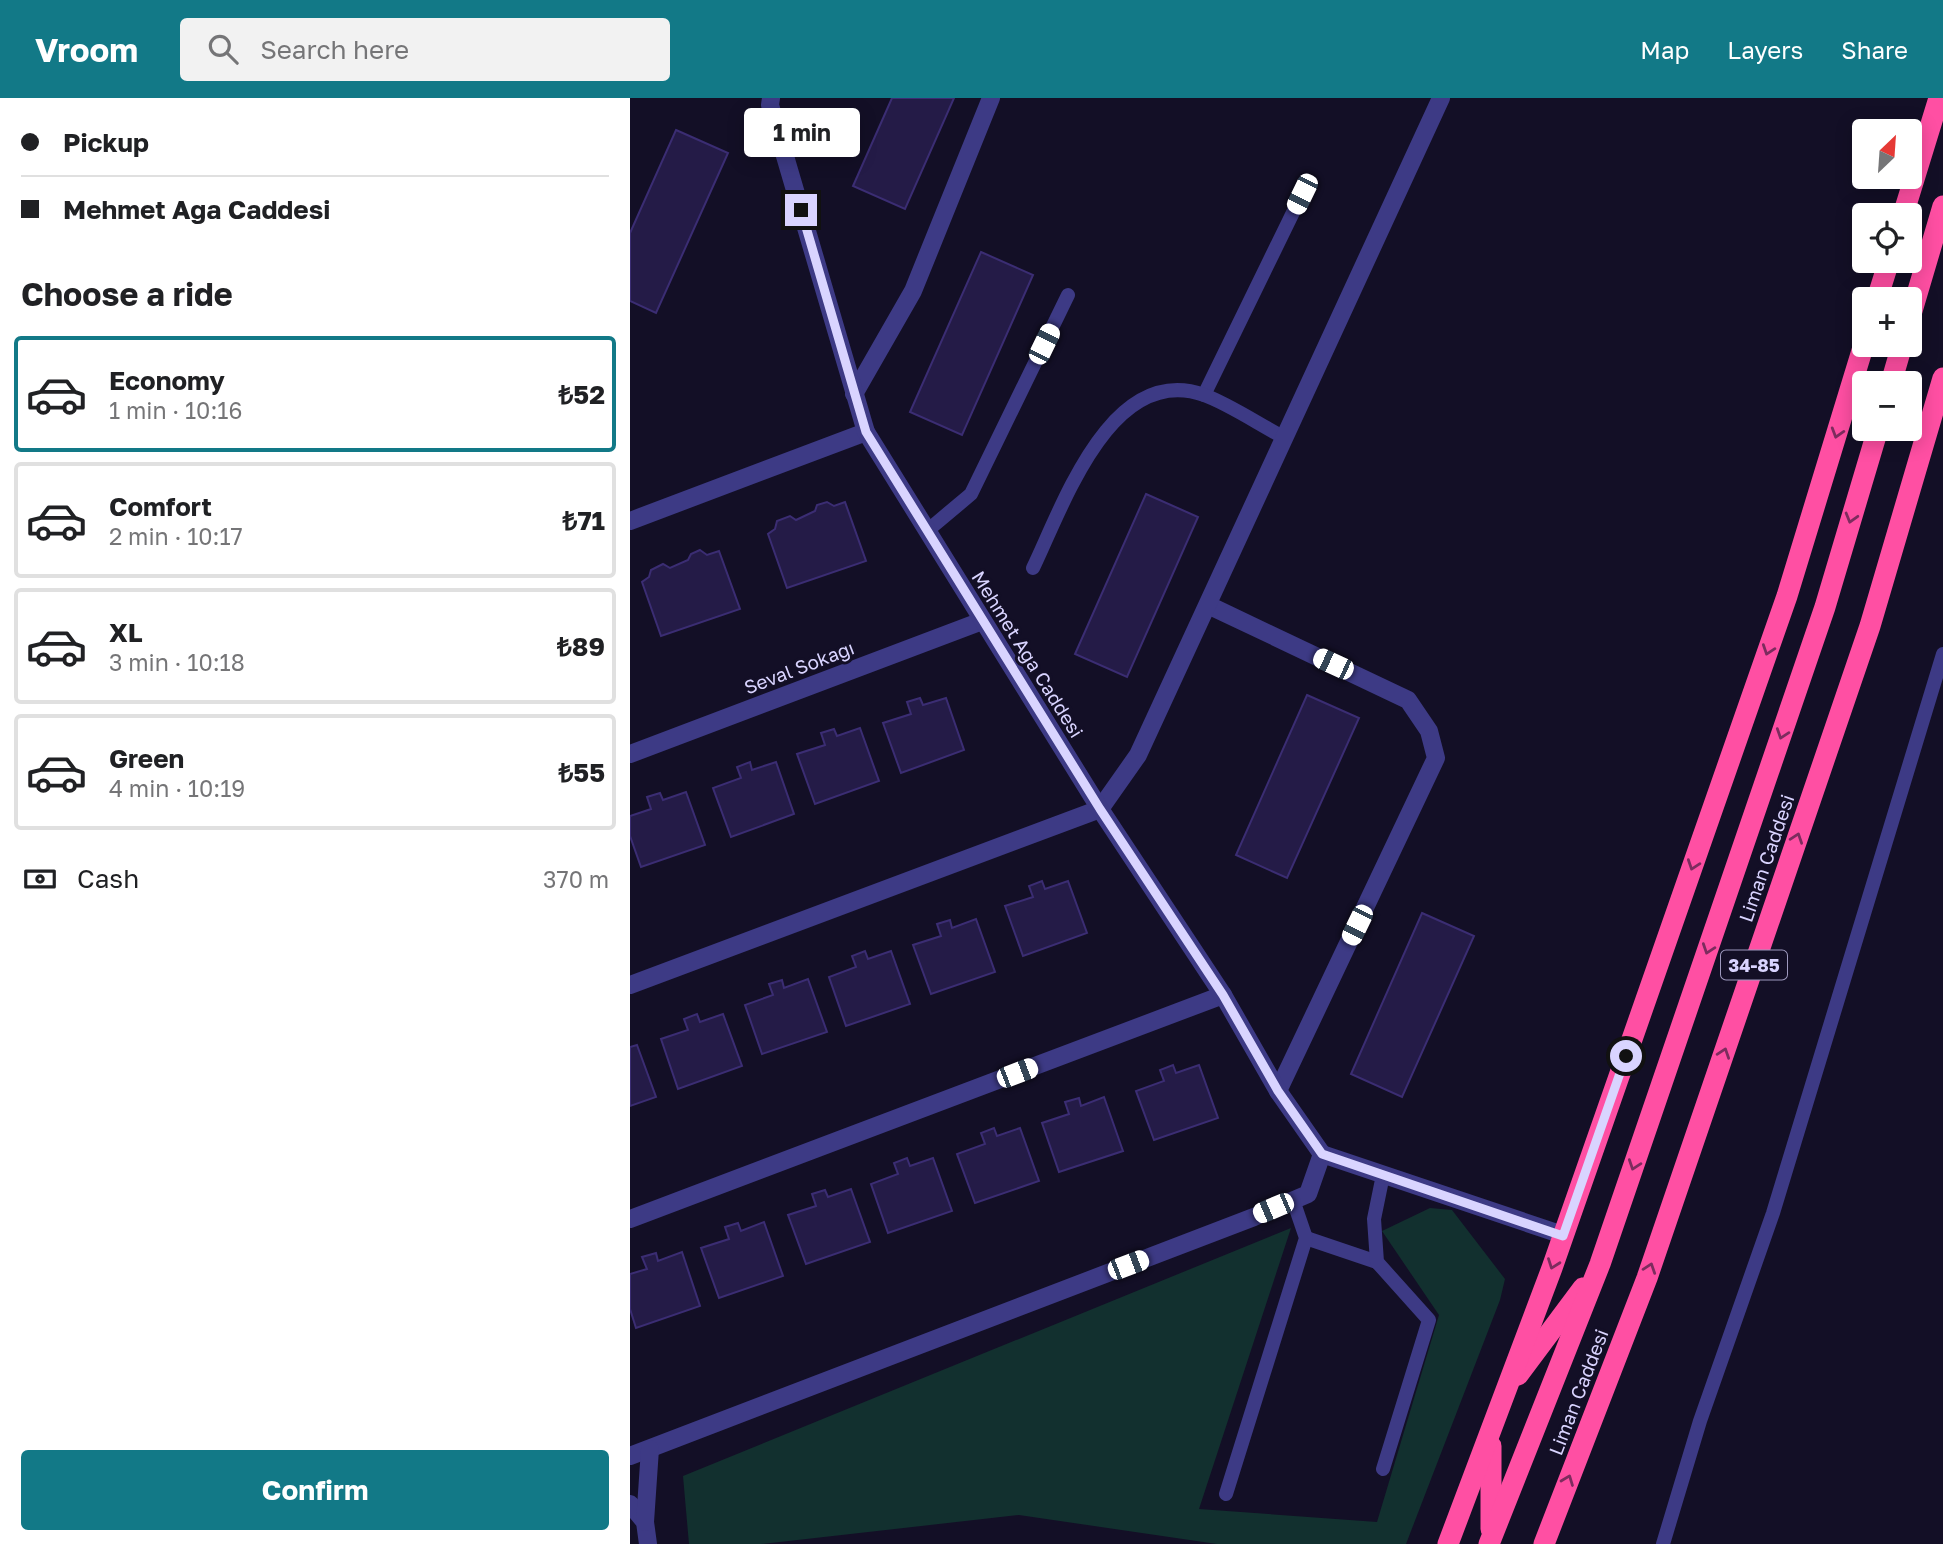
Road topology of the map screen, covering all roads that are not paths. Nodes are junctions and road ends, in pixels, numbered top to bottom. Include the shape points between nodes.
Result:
1 (991, 98) edge
2 (1441, 98) edge
3 (1939, 98) edge
4 (768, 100) edge
5 (1302, 194) dead end
6 (1907, 203) edge
7 (1943, 206) edge
8 (1919, 287) edge
9 (1068, 295) dead end
10 (1860, 357) edge
11 (1943, 379) edge
12 (855, 394) junction
13 (1204, 395) junction
14 (866, 432) junction
15 (1284, 438) junction
16 (1874, 441) edge
17 (630, 521) edge
18 (927, 531) junction
19 (1033, 568) dead end
20 (1208, 605) junction
21 (982, 621) junction
22 (1943, 654) edge
23 (630, 754) edge
24 (1100, 809) junction
25 (630, 985) edge
26 (1223, 995) junction
27 (1278, 1091) junction
28 (1322, 1154) junction
29 (1383, 1175) junction
30 (1300, 1197) junction
31 (630, 1219) edge
32 (1563, 1236) junction
33 (1306, 1238) junction
34 (1377, 1262) junction
35 (1600, 1264) junction
36 (1501, 1398) junction
37 (1491, 1430) junction
38 (650, 1449) junction
39 (630, 1456) edge
40 (1383, 1469) dead end
41 (1227, 1494) dead end
42 (630, 1504) edge
43 (645, 1522) junction
44 (1490, 1542) edge
45 (648, 1544) edge
46 (1448, 1544) edge
47 (1544, 1544) edge
48 (1664, 1544) edge

1 - 12 street via 913,291
2 - 15 street
3 - 6 highway
4 - 12 street, Mehmet Ağa Caddesi
5 - 13 lane
7 - 8 highway
9 - 18 lane via 971,494
10 -> 32 highway via 1787,596
47 -> 11 highway, Liman Caddesi / 34-85 via 1647,1278 1830,744
12 - 14 street, Mehmet Ağa Caddesi
13 - 15 lane
13 - 19 lane via 1156,395 1133,405 1114,421 1090,450
14 - 17 street
14 - 18 street, Mehmet Ağa Caddesi
15 - 20 street
16 -> 35 highway, Liman Caddesi / 34-85 via 1825,607
18 - 21 street, Mehmet Ağa Caddesi
20 - 24 street via 1138,755
20 - 27 street via 1408,700 1429,731 1436,758
21 - 23 street, Seval Sokağı
21 - 24 street, Mehmet Ağa Caddesi
22 - 48 lane via 1773,1213 1700,1421
24 - 25 street
24 - 26 street, Mehmet Ağa Caddesi
26 - 27 street, Mehmet Ağa Caddesi
26 - 31 street
27 - 28 street, Mehmet Ağa Caddesi
28 - 29 street
28 - 30 street
29 - 32 street
29 - 34 lane via 1374,1219
30 - 33 lane
30 - 38 street
32 -> 36 highway
33 - 34 lane
33 - 41 lane
34 - 40 lane via 1429,1320
35 - 36 highway
35 - 44 highway, Liman Caddesi / 34-85
36 - 37 highway
37 - 44 highway
37 - 46 highway
38 - 39 street
38 - 43 street
42 - 43 street
43 - 45 street

